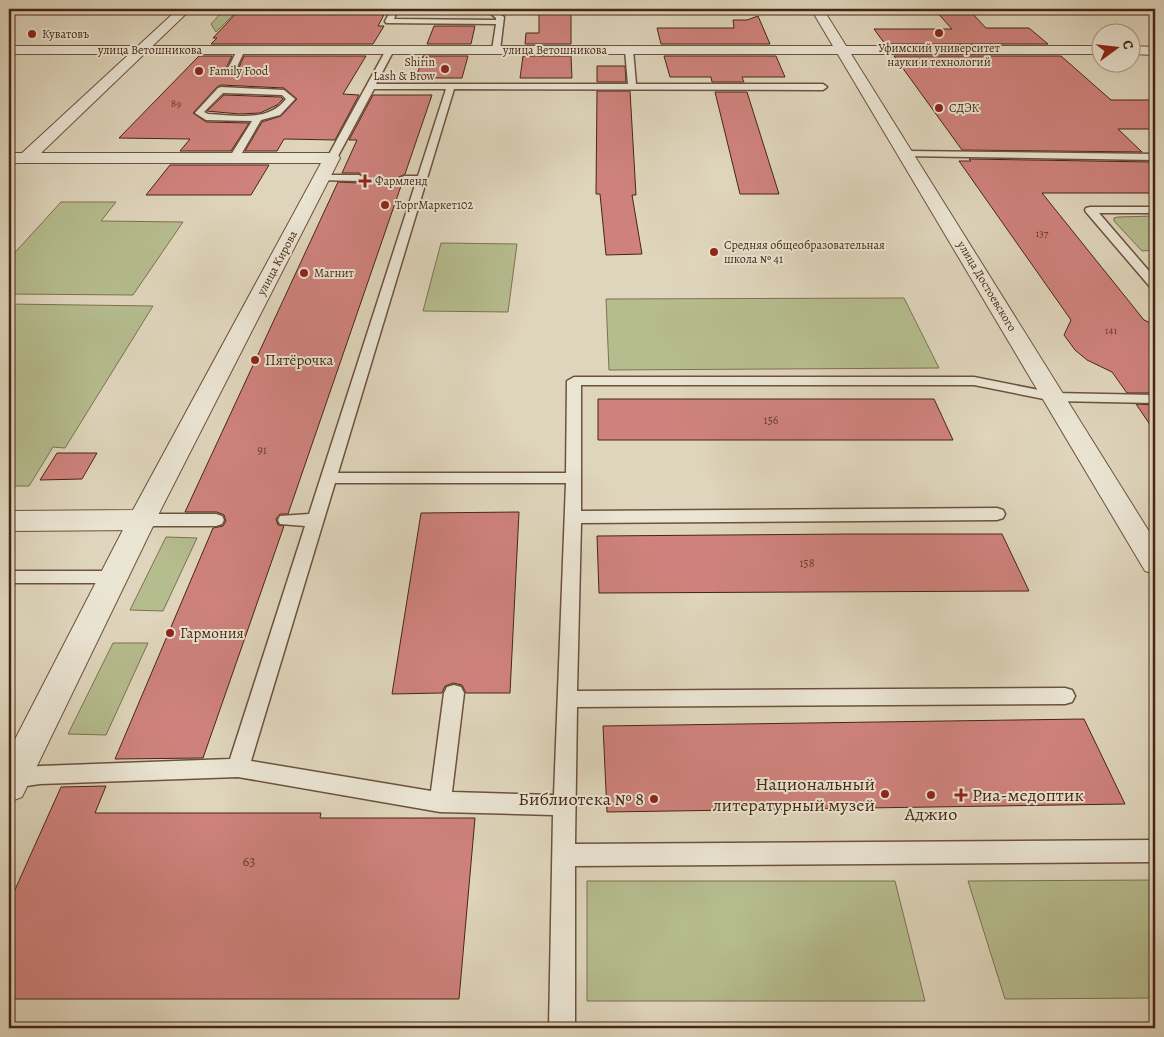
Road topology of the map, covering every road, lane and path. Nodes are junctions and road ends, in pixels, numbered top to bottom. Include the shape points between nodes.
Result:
1 (185, 9) edge
2 (395, 9) edge
3 (488, 9) edge
4 (817, 9) edge
5 (500, 22) junction
6 (9, 50) edge
7 (142, 50) junction
8 (241, 50) junction
9 (390, 50) junction
10 (496, 50) junction
11 (629, 50) junction
12 (843, 50) junction
13 (1092, 50) edge
14 (1142, 50) edge
15 (1155, 50) edge
16 (232, 69) dead end
17 (370, 86) junction
18 (451, 86) junction
19 (632, 87) junction
20 (823, 88) dead end
21 (258, 118) junction
22 (906, 154) junction
23 (1155, 157) edge
24 (9, 158) edge
25 (26, 158) junction
26 (234, 158) junction
27 (332, 158) junction
28 (322, 178) junction
29 (359, 178) dead end
30 (404, 179) dead end
31 (422, 179) junction
32 (1155, 210) edge
33 (1155, 285) edge
34 (1054, 397) junction
35 (1155, 400) edge
36 (329, 478) junction
37 (574, 478) junction
38 (997, 514) dead end
39 (573, 517) junction
40 (142, 520) junction
41 (216, 520) dead end
42 (286, 520) dead end
43 (316, 520) junction
44 (9, 521) edge
45 (1155, 564) edge
46 (9, 577) edge
47 (113, 577) junction
48 (454, 693) dead end
49 (1065, 696) dead end
50 (567, 700) junction
51 (238, 768) junction
52 (11, 783) edge
53 (440, 802) junction
54 (564, 805) junction
55 (1155, 852) edge
56 (563, 855) junction
57 (562, 1028) edge

1 - 7 street
2 - 5 lane via 389,21
3 - 5 lane via 500,17
4 - 12 street, улица Достоевского
5 - 10 lane
6 - 7 street, улица Ветошникова
7 - 8 street, улица Ветошникова
7 - 25 street
8 - 9 street, улица Ветошникова
8 - 16 lane
9 - 10 street, улица Ветошникова
9 - 17 lane
10 - 11 street, улица Ветошникова
11 - 12 street, улица Ветошникова
11 - 19 lane
12 - 13 street, улица Ветошникова
12 - 22 street, улица Достоевского
14 - 15 street
17 - 18 lane
17 - 27 lane
18 - 19 lane
18 - 31 lane
19 - 20 lane
21 - 21 lane via 274,116 291,98 284,93 222,88 199,114 206,117
21 - 26 lane
22 - 23 lane
22 - 34 street, улица Достоевского
24 - 25 street
25 - 26 street
26 - 27 street
27 - 28 street, улица Кирова
28 - 29 lane
28 - 40 street, улица Кирова
30 - 31 lane
31 - 36 lane
32 - 33 lane via 1090,210
34 - 35 lane
34 - 37 lane via 974,380 574,381
34 - 45 street, улица Достоевского
36 - 37 lane
36 - 43 lane
37 - 39 lane
38 - 39 lane
39 - 50 lane
40 - 41 lane
40 - 44 street
40 - 47 street, улица Кирова
42 - 43 lane
43 - 51 lane
46 - 47 lane
47 - 52 street, улица Кирова
48 - 53 lane
49 - 50 lane
50 - 54 lane
51 - 52 lane via 40,775
51 - 53 lane
53 - 54 lane
54 - 56 lane
55 - 56 lane
56 - 57 lane

